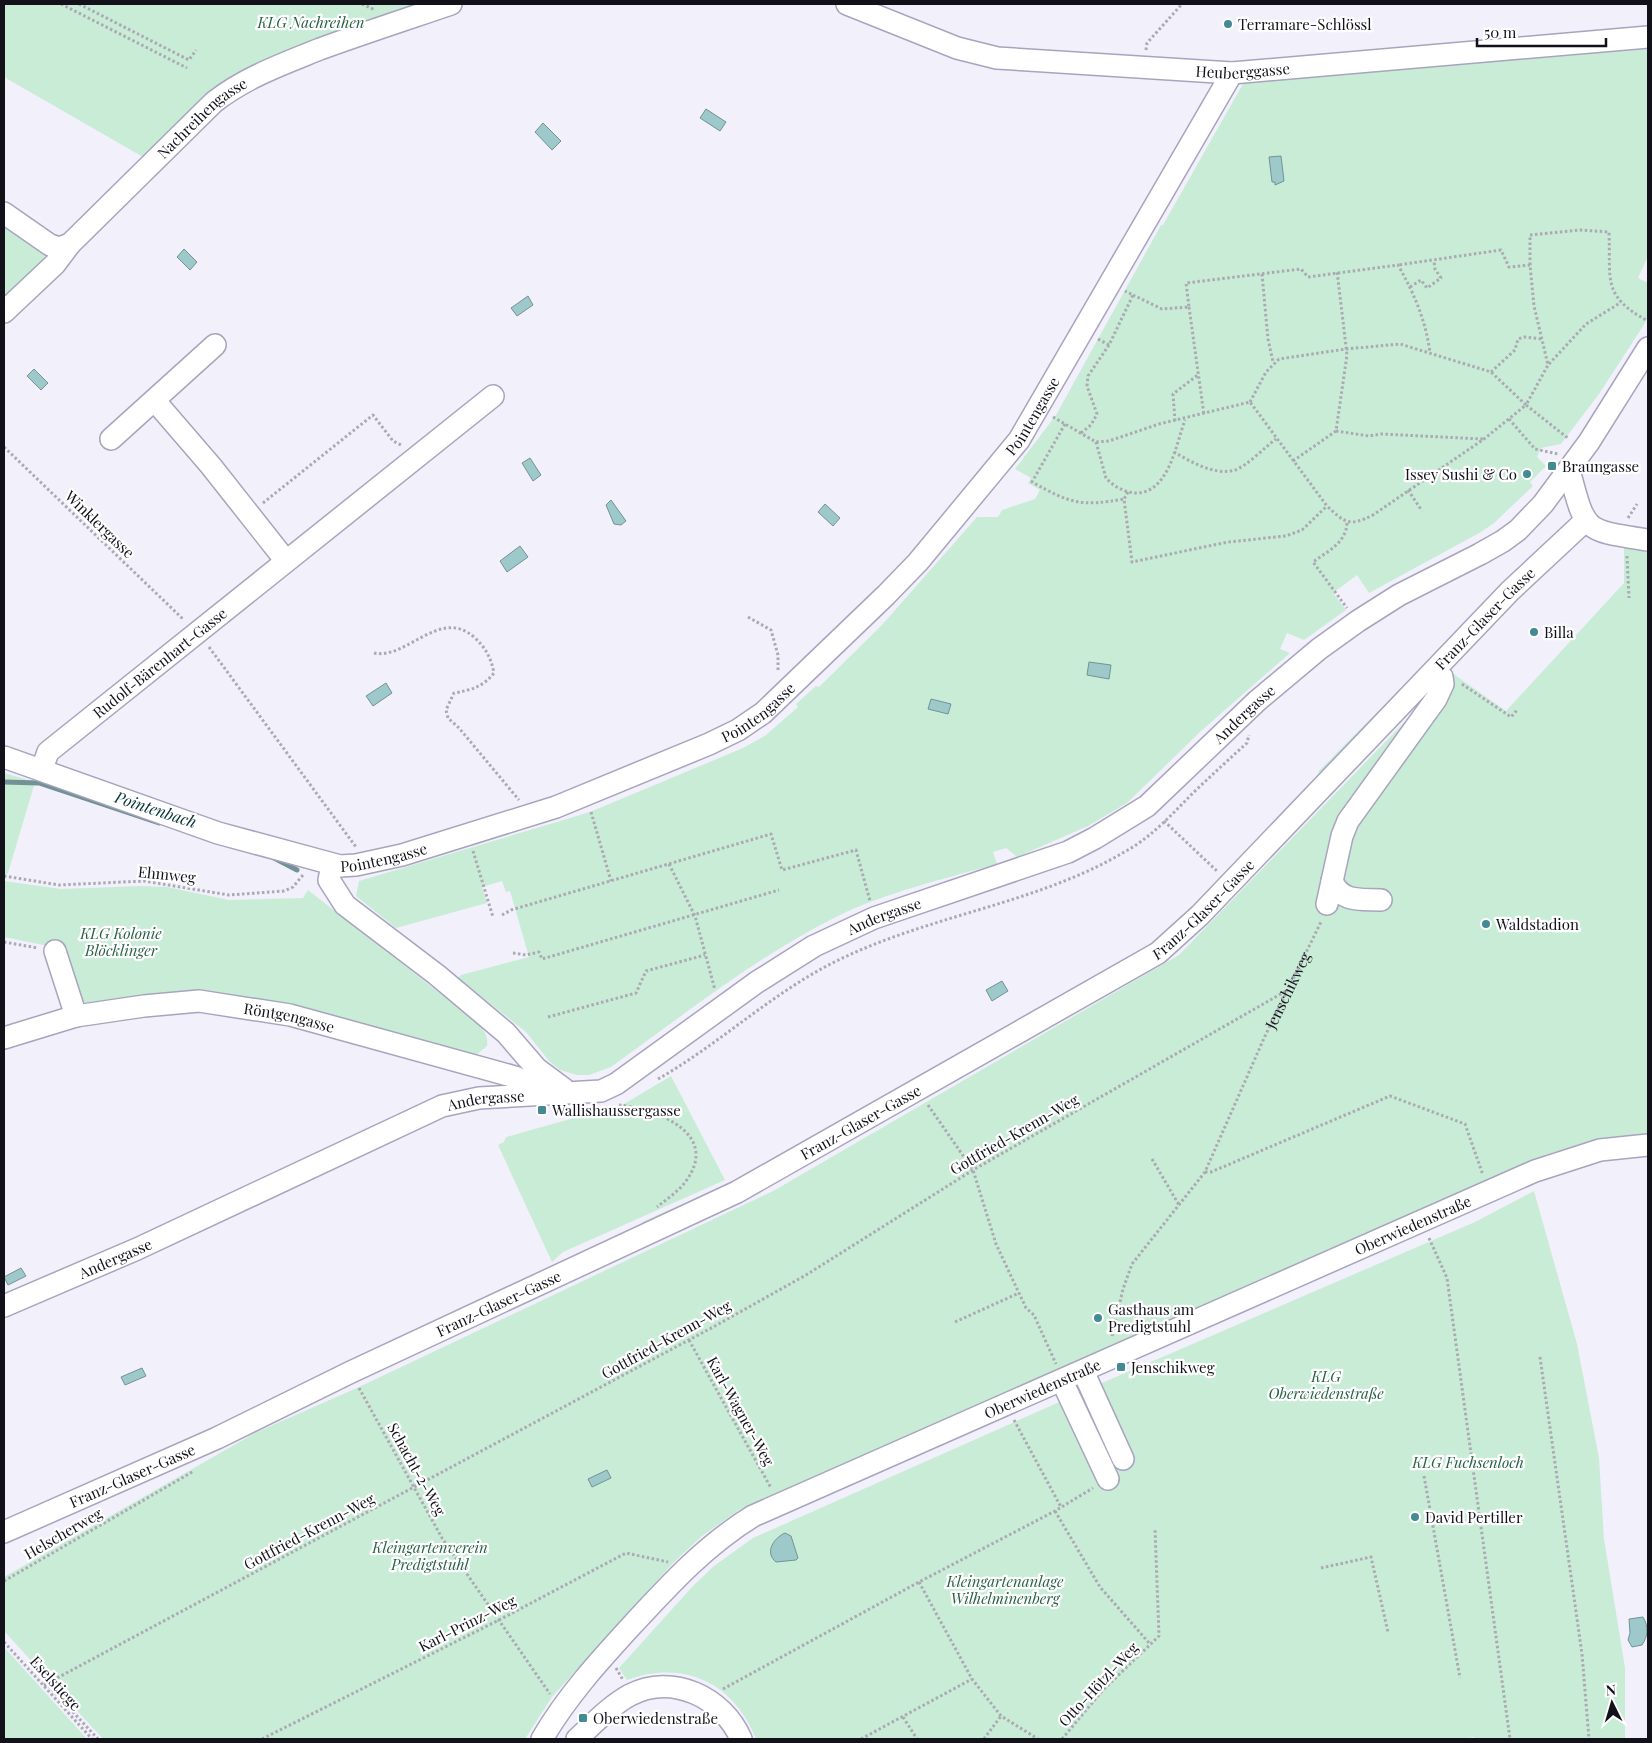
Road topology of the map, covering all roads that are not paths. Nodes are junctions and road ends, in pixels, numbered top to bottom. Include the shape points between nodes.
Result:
1 (451, 4) edge
2 (847, 4) edge
3 (1648, 37) edge
4 (1232, 73) junction
5 (4, 213) edge
6 (70, 244) junction
7 (4, 312) edge
8 (215, 345) dead end
9 (1648, 348) edge
10 (493, 396) dead end
11 (155, 401) junction
12 (111, 439) dead end
13 (1564, 462) junction
14 (1585, 521) junction
15 (1648, 540) edge
16 (286, 561) junction
17 (1452, 680) road end
18 (4, 757) edge
19 (42, 770) junction
20 (324, 863) junction
21 (1332, 881) junction
22 (1381, 900) dead end
23 (1327, 904) road end
24 (55, 951) road end
25 (76, 1016) junction
26 (4, 1038) edge
27 (570, 1093) junction
28 (1648, 1145) edge
29 (4, 1306) edge
30 (1083, 1371) junction
31 (1062, 1381) junction
32 (1123, 1459) dead end
33 (1108, 1479) road end
34 (4, 1532) edge
35 (542, 1739) edge
36 (577, 1739) edge
37 (741, 1739) edge

1 - 6 street, Nachreihengasse via 274,67 230,90
2 - 4 street, Heuberggasse via 957,48 997,58
3 - 4 street, Heuberggasse
4 - 20 street, Pointengasse via 1030,425 918,562 752,721 709,744 532,816 356,865
5 - 6 street via 50,245 59,248
6 - 7 street, Nachreihengasse via 55,264
8 - 11 street
9 - 13 street, Andergasse via 1584,450
10 - 16 street, Rudolf-Bärenhart-Gasse
11 - 12 street
11 - 16 street
13 - 14 street
13 - 27 street, Andergasse via 1543,504 1504,541 1399,596 1319,649 1243,714 1147,806 1068,852 906,906 838,934 757,982 616,1084 601,1091
14 - 15 street via 1597,530
14 - 34 street, Franz-Glaser-Gasse via 1510,591 1200,915 1158,953 738,1192 217,1438
16 - 19 street, Rudolf-Bärenhart-Gasse via 48,752
17 - 21 street via 1443,684 1436,699 1348,821
18 - 19 street, Pointengasse
19 - 20 street, Pointengasse via 218,834
20 - 27 street via 336,894 345,905 506,1033 547,1078
21 - 22 street via 1337,892 1345,896
21 - 23 street
24 - 25 street
25 - 26 street, Röntgengasse
25 - 27 street, Röntgengasse via 199,1002 242,1006 290,1015 515,1077 544,1091
27 - 29 street, Andergasse via 466,1100 423,1113 137,1250
28 - 30 street, Oberwiedenstraße via 1619,1146 1584,1154 1535,1171
30 - 31 street, Oberwiedenstraße
30 - 32 street
31 - 33 street
31 - 35 street, Oberwiedenstraße via 753,1516 717,1540 686,1566 606,1653 560,1710
36 - 37 street via 621,1701 644,1690 669,1686 683,1688 708,1699 728,1717

